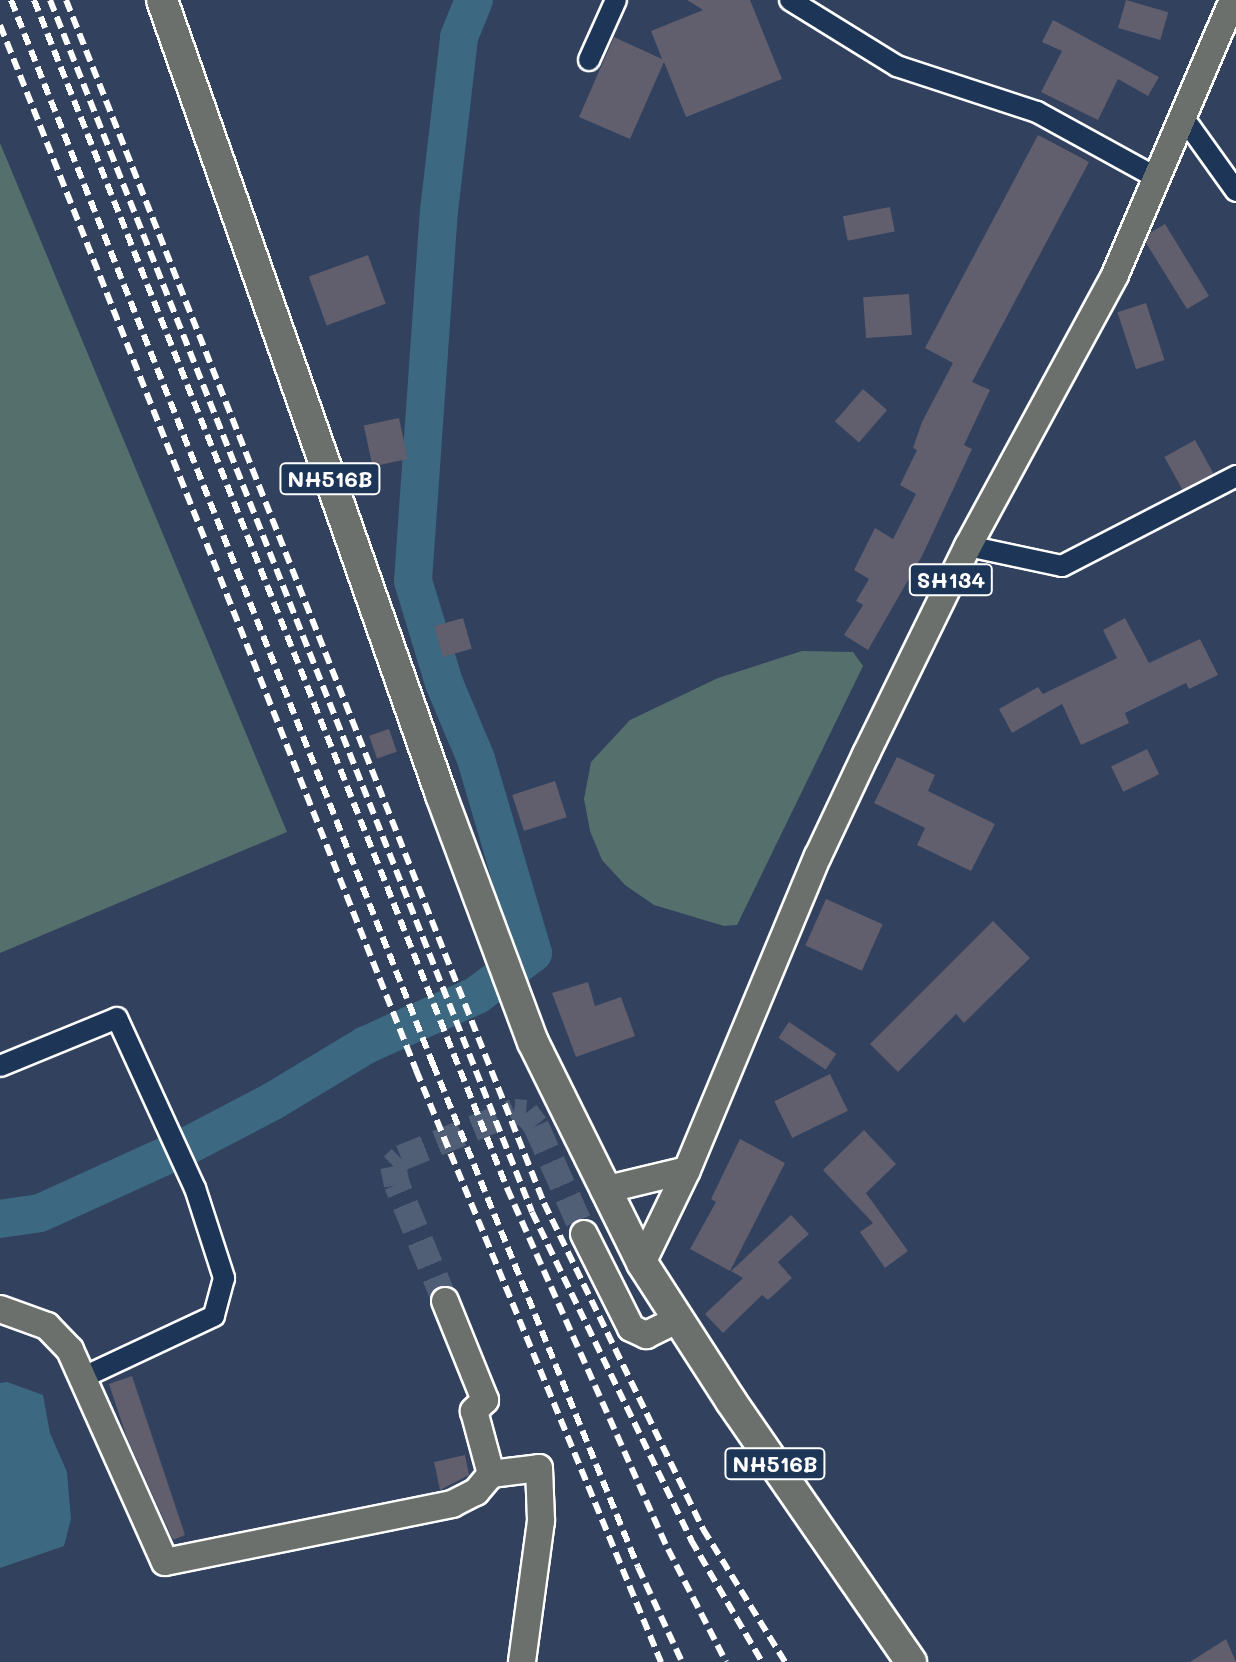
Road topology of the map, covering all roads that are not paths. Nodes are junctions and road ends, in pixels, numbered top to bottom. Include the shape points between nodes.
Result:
1 (162, 0) edge
2 (616, 0) edge
3 (790, 0) edge
4 (1233, 0) edge
5 (589, 60) dead end
6 (1183, 117) junction
7 (1157, 178) junction
8 (1236, 191) edge
9 (1236, 476) edge
10 (968, 546) junction
11 (0, 1066) edge
12 (687, 1170) junction
13 (604, 1190) junction
14 (584, 1234) tunnel mouth
15 (642, 1263) junction
16 (445, 1301) tunnel mouth
17 (0, 1309) edge
18 (677, 1320) junction
19 (84, 1377) junction
20 (491, 1474) junction
21 (522, 1662) edge
22 (911, 1662) edge

1 - 13 highway, NH516B via 501,957 533,1042
2 - 5 street
3 - 7 street via 897,66 1037,112
4 - 6 main road, SH134
6 - 7 main road, SH134
6 - 8 street
7 - 10 main road, SH134 via 1115,275
9 - 10 street via 1062,566
10 - 12 main road, SH134 via 818,856
11 - 19 street via 117,1018 195,1188 224,1278 214,1316
12 - 13 main road
12 - 15 main road, SH134
13 - 15 highway, NH516B
14 - 18 main road via 631,1328 646,1335
15 - 18 highway, NH516B
16 - 20 main road via 485,1400 474,1411
17 - 19 main road via 47,1326 70,1350
18 - 22 highway, NH516B
19 - 20 main road via 165,1562 452,1504 476,1492
20 - 21 main road via 539,1468 541,1521

